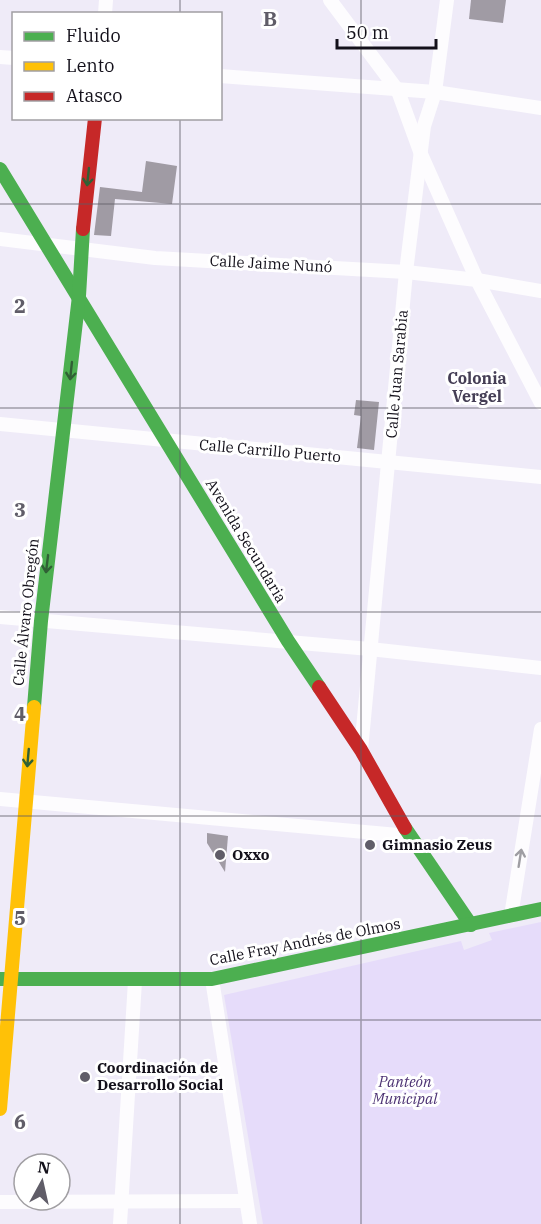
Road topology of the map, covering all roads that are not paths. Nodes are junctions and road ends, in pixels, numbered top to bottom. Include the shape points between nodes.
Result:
1 (330, 0) edge
2 (447, 0) edge
3 (222, 76) edge
4 (398, 91) junction
5 (435, 92) junction
6 (541, 108) edge
7 (94, 120) edge
8 (421, 154) junction
9 (0, 169) edge
10 (0, 239) edge
11 (47, 245) junction
12 (81, 247) junction
13 (406, 272) junction
14 (477, 280) junction
15 (541, 291) edge
16 (79, 296) junction
17 (541, 403) edge
18 (0, 424) edge
19 (64, 431) junction
20 (166, 442) junction
21 (390, 462) junction
22 (541, 477) edge
23 (0, 617) edge
24 (41, 621) junction
25 (288, 641) junction
26 (370, 649) junction
27 (541, 668) edge
28 (541, 729) edge
29 (361, 750) junction
30 (0, 799) edge
31 (24, 801) junction
32 (409, 836) junction
33 (541, 909) edge
34 (511, 916) junction
35 (471, 925) junction
36 (6, 979) edge
37 (212, 979) junction
38 (135, 981) junction
39 (0, 1109) edge
40 (246, 1201) junction
41 (0, 1202) edge
42 (123, 1203) junction
43 (120, 1224) edge
44 (250, 1224) edge

1 - 4 street
2 - 5 street, Calle Juan Sarabia
3 - 4 street
4 - 5 street
4 - 8 street
5 - 6 street
5 - 8 street, Calle Juan Sarabia via 424,126
7 -> 12 street, Calle Álvaro Obregón
8 - 13 street, Calle Juan Sarabia
8 - 14 street
9 - 11 street, Avenida Secundaria
10 - 11 street, Calle Jaime Nunó
11 - 12 street, Calle Jaime Nunó
11 - 16 street, Avenida Secundaria
12 - 13 street, Calle Jaime Nunó via 155,258
12 - 16 street, Calle Álvaro Obregón
13 - 14 street, Calle Jaime Nunó
13 - 21 street, Calle Juan Sarabia
14 - 15 street, Calle Jaime Nunó
14 - 17 street
16 -> 19 street, Calle Álvaro Obregón
16 - 20 street, Avenida Secundaria
18 - 19 street, Calle Carrillo Puerto
19 - 20 street, Calle Carrillo Puerto
19 -> 24 street, Calle Álvaro Obregón
20 - 21 street, Calle Carrillo Puerto
20 - 25 street, Avenida Secundaria
21 - 22 street, Calle Carrillo Puerto
21 - 26 street, Calle Juan Sarabia
23 - 24 street
24 - 25 street
24 -> 31 street, Calle Álvaro Obregón
25 - 26 street
25 - 29 street, Avenida Secundaria
26 - 27 street
26 - 29 street, Calle Juan Sarabia
34 -> 28 street
29 - 32 street, Avenida Secundaria
30 - 31 street
31 - 32 street
31 - 36 street, Calle Álvaro Obregón
32 - 35 street, Avenida Secundaria
33 - 34 street, Calle Fray Andrés de Olmos
34 - 35 street, Calle Fray Andrés de Olmos
35 - 37 street, Calle Fray Andrés de Olmos
36 - 38 street, Calle Fray Andrés de Olmos
36 - 39 street, Calle Álvaro Obregón
37 - 38 street, Calle Fray Andrés de Olmos
37 - 40 street
38 - 42 street
40 - 42 street
40 - 44 street
41 - 42 street
42 - 43 street

